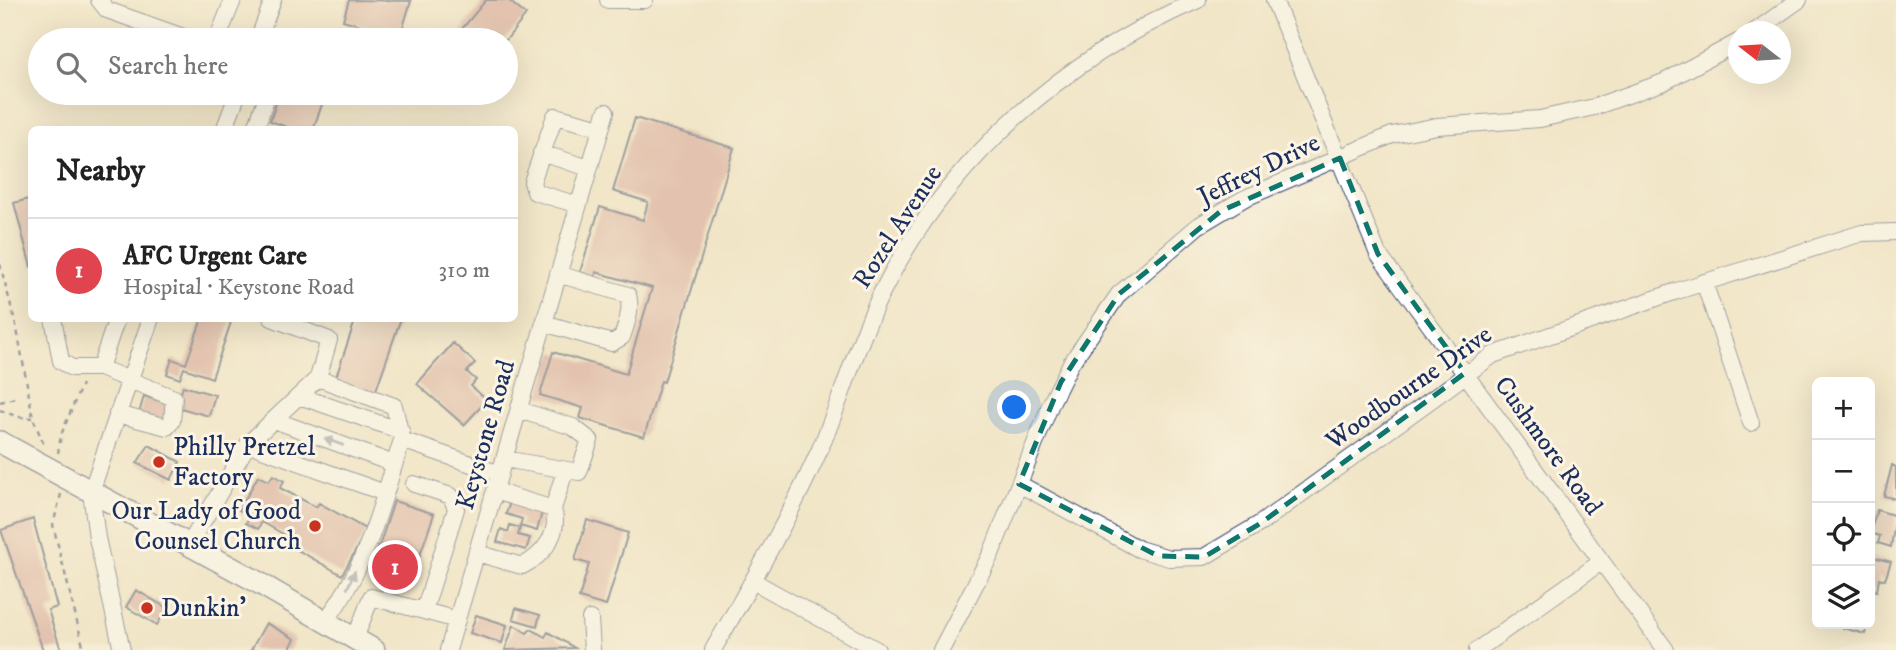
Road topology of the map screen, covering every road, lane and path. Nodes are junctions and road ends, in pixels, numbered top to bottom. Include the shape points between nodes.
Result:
1 (99, 0) edge
2 (233, 0) edge
3 (608, 0) edge
4 (645, 0) edge
5 (1198, 0) edge
6 (1274, 0) edge
7 (1799, 0) edge
8 (268, 2) edge
9 (1769, 21) edge
10 (158, 28) edge
11 (222, 28) edge
12 (266, 28) edge
13 (1728, 47) edge
14 (233, 105) edge
15 (264, 105) edge
16 (225, 126) edge
17 (257, 126) edge
18 (541, 153) junction
19 (1340, 158) junction
20 (589, 168) junction
21 (578, 205) junction
22 (1896, 232) edge
23 (0, 264) edge
24 (558, 274) junction
25 (1704, 282) junction
26 (54, 322) edge
27 (115, 322) edge
28 (150, 322) edge
29 (282, 322) edge
30 (544, 323) junction
31 (94, 368) junction
32 (1465, 373) junction
33 (318, 378) junction
34 (128, 381) junction
35 (299, 396) junction
36 (19, 397) dead end
37 (0, 402) edge
38 (0, 410) edge
39 (519, 410) junction
40 (117, 414) junction
41 (33, 418) junction
42 (274, 420) junction
43 (1751, 423) dead end
44 (402, 436) junction
45 (41, 440) dead end
46 (0, 442) edge
47 (248, 444) junction
48 (57, 457) dead end
49 (394, 464) junction
50 (502, 466) junction
51 (565, 471) junction
52 (414, 484) dead end
53 (1019, 484) junction
54 (62, 490) dead end
55 (91, 492) junction
56 (495, 492) junction
57 (385, 493) junction
58 (553, 509) junction
59 (189, 545) junction
60 (477, 553) junction
61 (1601, 562) junction
62 (752, 581) junction
63 (424, 611) junction
64 (590, 619) dead end
65 (457, 620) junction
66 (324, 621) junction
67 (365, 645) edge
68 (84, 650) edge
69 (122, 650) edge
70 (448, 650) edge
71 (592, 650) edge
72 (713, 650) edge
73 (877, 650) edge
74 (941, 650) edge
75 (1477, 650) edge
76 (1666, 650) edge

1 - 10 street via 107,10
2 - 11 street
3 - 4 street
5 - 62 street, Rozel Avenue via 1135,30 1059,79 998,133 950,187 882,292 820,447
6 - 19 street, Cushmore Road
7 - 9 street
8 - 12 street
13 - 19 street, Jeffrey Drive via 1664,82 1594,107 1503,123 1414,129
14 - 16 street
15 - 17 street
18 - 20 street
18 - 20 street, Keystone Road via 555,116 603,120
18 - 21 street via 532,188
19 - 32 street, Cushmore Road via 1378,254
19 - 53 street, Jeffrey Drive via 1221,211 1134,279 1071,363
20 - 21 street, Keystone Road
21 - 24 street, Keystone Road
22 - 25 street, Woodbourne Drive via 1862,233
23 - 41 path
24 - 30 street, Keystone Road
24 - 30 street via 628,295 631,304 626,324 622,337 612,342
25 - 32 street, Woodbourne Drive via 1514,345
25 - 43 street
26 - 31 street via 61,361 72,368
27 - 31 street
28 - 34 street
29 - 33 street via 329,340
30 - 39 street, Keystone Road
31 - 34 street
31 - 48 path via 61,435
32 - 53 street, Woodbourne Drive via 1261,523 1204,557 1169,558 1149,552
32 - 61 street, Cushmore Road
33 - 35 street
33 - 44 street via 394,406
34 - 40 street
34 - 40 street via 174,398 172,421 167,428
35 - 42 street
35 - 44 street
36 - 37 path
38 - 41 path
39 - 50 street, Keystone Road
39 - 51 street via 573,427 590,440 579,472
40 - 55 street
41 - 45 path
42 - 47 street
49 -> 42 street
44 - 49 street
44 - 50 street
46 - 55 main road
47 - 57 street
47 - 59 street
49 - 57 street
50 - 51 street
50 - 56 street, Keystone Road
51 - 58 street
52 - 63 street via 452,496 456,509
53 - 74 street, Jeffrey Drive via 991,554
54 - 68 path via 53,526
55 - 59 main road
55 - 69 street
56 - 58 street
56 - 60 street, Keystone Road
66 -> 57 street via 344,596
58 - 60 street via 553,534 534,561 522,566
59 - 66 main road
60 - 65 street, Keystone Road
61 - 75 street
61 - 76 street, Cushmore Road
62 - 72 street, Rozel Avenue
62 - 73 street
63 - 65 street
63 - 67 street via 371,597
64 - 71 street
65 - 70 street, Keystone Road
66 - 67 main road

